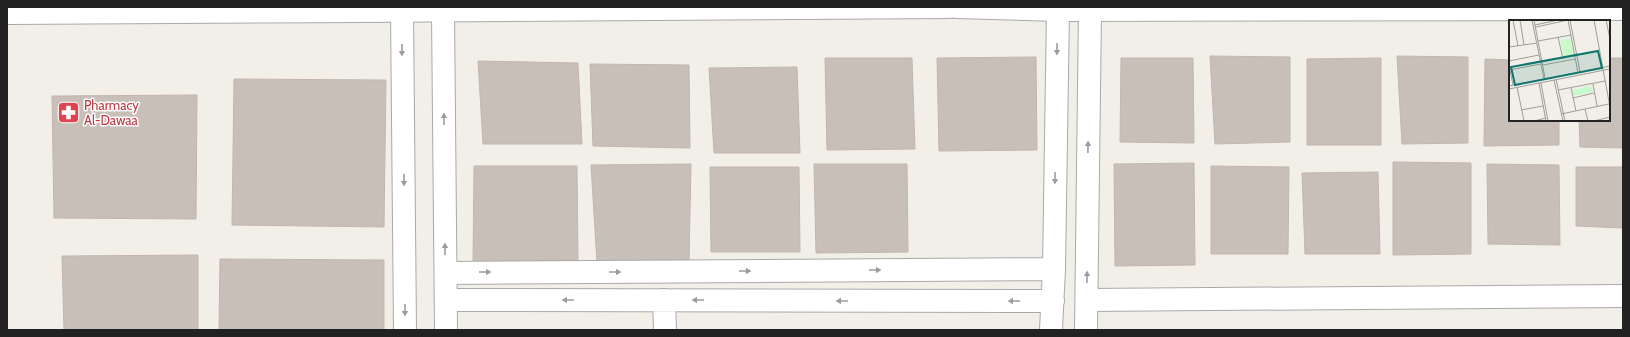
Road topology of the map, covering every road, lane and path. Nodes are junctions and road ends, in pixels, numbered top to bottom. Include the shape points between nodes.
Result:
1 (949, 7) edge
2 (956, 7) edge
3 (562, 9) edge
4 (1090, 9) junction
5 (1623, 9) edge
6 (443, 10) junction
7 (1058, 10) junction
8 (402, 11) junction
9 (7, 13) edge
10 (1054, 269) junction
11 (446, 273) junction
12 (1623, 296) edge
13 (446, 300) junction
14 (664, 300) junction
15 (1087, 300) junction
16 (1053, 301) junction
17 (405, 330) edge
18 (446, 330) edge
19 (665, 330) edge
20 (1051, 330) edge
21 (1086, 330) edge

1 - 3 street
2 - 7 street
3 - 6 street
4 - 5 street
4 - 7 street
15 -> 4 street
6 - 8 street
11 -> 6 street
7 -> 10 street
8 - 9 street
8 -> 17 street
11 -> 10 street
10 - 16 street
11 - 13 street
12 - 15 street
14 -> 13 street
13 - 18 street
16 -> 14 street
14 - 19 street
15 - 21 street
16 - 20 street

